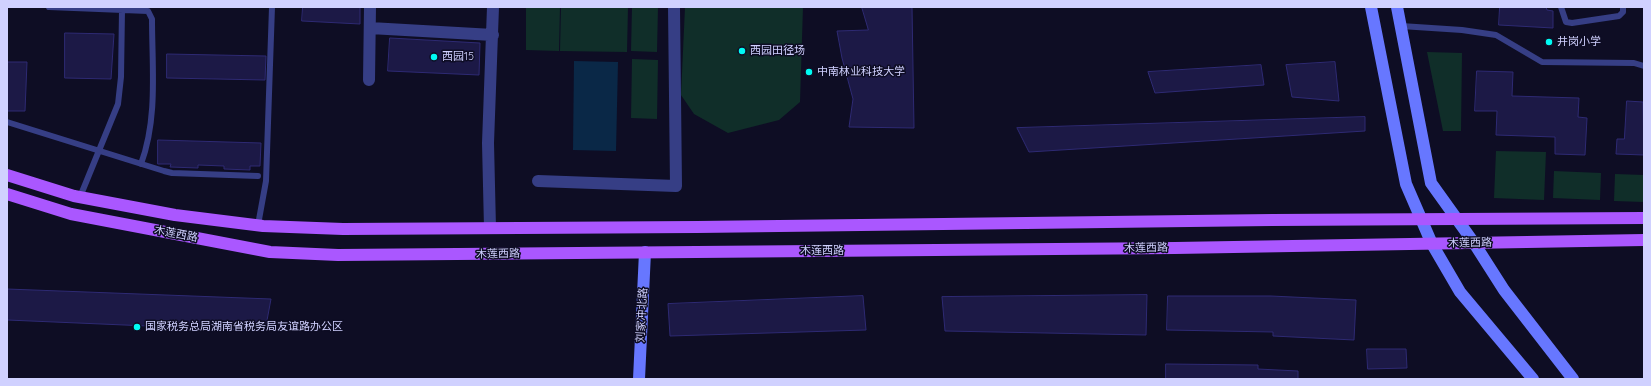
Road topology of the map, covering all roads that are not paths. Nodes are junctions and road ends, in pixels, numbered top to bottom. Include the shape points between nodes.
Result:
1 (49, 7) edge
2 (272, 7) edge
3 (370, 7) edge
4 (493, 7) edge
5 (674, 7) edge
6 (1371, 7) edge
7 (1397, 7) edge
8 (1561, 7) edge
9 (1623, 7) edge
10 (122, 10) junction
11 (1401, 26) junction
12 (370, 28) junction
13 (493, 36) junction
14 (1644, 66) edge
15 (369, 80) dead end
16 (7, 122) edge
17 (99, 151) junction
18 (141, 164) junction
19 (7, 175) edge
20 (258, 176) dead end
21 (538, 181) dead end
22 (7, 194) edge
23 (80, 197) junction
24 (1421, 218) junction
25 (1456, 218) junction
26 (1644, 218) edge
27 (258, 226) junction
28 (490, 228) junction
29 (1644, 240) edge
30 (1474, 243) junction
31 (1432, 244) junction
32 (648, 252) junction
33 (639, 379) edge
34 (645, 379) edge
35 (1533, 379) edge
36 (1573, 379) edge

1 - 10 lane
2 - 27 lane via 266,181
3 - 12 street
4 - 13 street
5 - 21 street via 676,186
6 - 24 main road via 1406,184
7 - 11 main road
8 - 9 lane via 1566,22 1572,23 1619,16 1623,12
10 - 17 lane via 118,104
10 - 18 lane via 148,11 152,19 150,131 148,147
11 - 14 lane via 1496,35 1542,62 1634,63
11 - 25 main road via 1431,183
12 - 13 street
12 - 15 street
13 - 28 street via 488,143
16 - 17 lane
17 - 18 lane
17 - 23 lane
18 - 20 lane via 172,173
19 - 23 main road, 木莲西路
22 - 32 main road, 木莲西路 via 71,214 270,252 353,255
23 - 27 main road, 木莲西路 via 175,216
24 - 25 main road, 木莲西路
24 - 28 main road, 木莲西路
24 - 31 main road
25 - 26 main road, 木莲西路
25 - 30 main road
27 - 28 main road, 木莲西路 via 344,229
29 - 30 main road, 木莲西路
30 - 31 main road, 木莲西路
30 - 36 main road via 1504,290
31 - 32 main road, 木莲西路
31 - 35 main road via 1460,292
32 - 33 main road, 刘家冲北路
32 - 34 main road, 刘家冲北路

